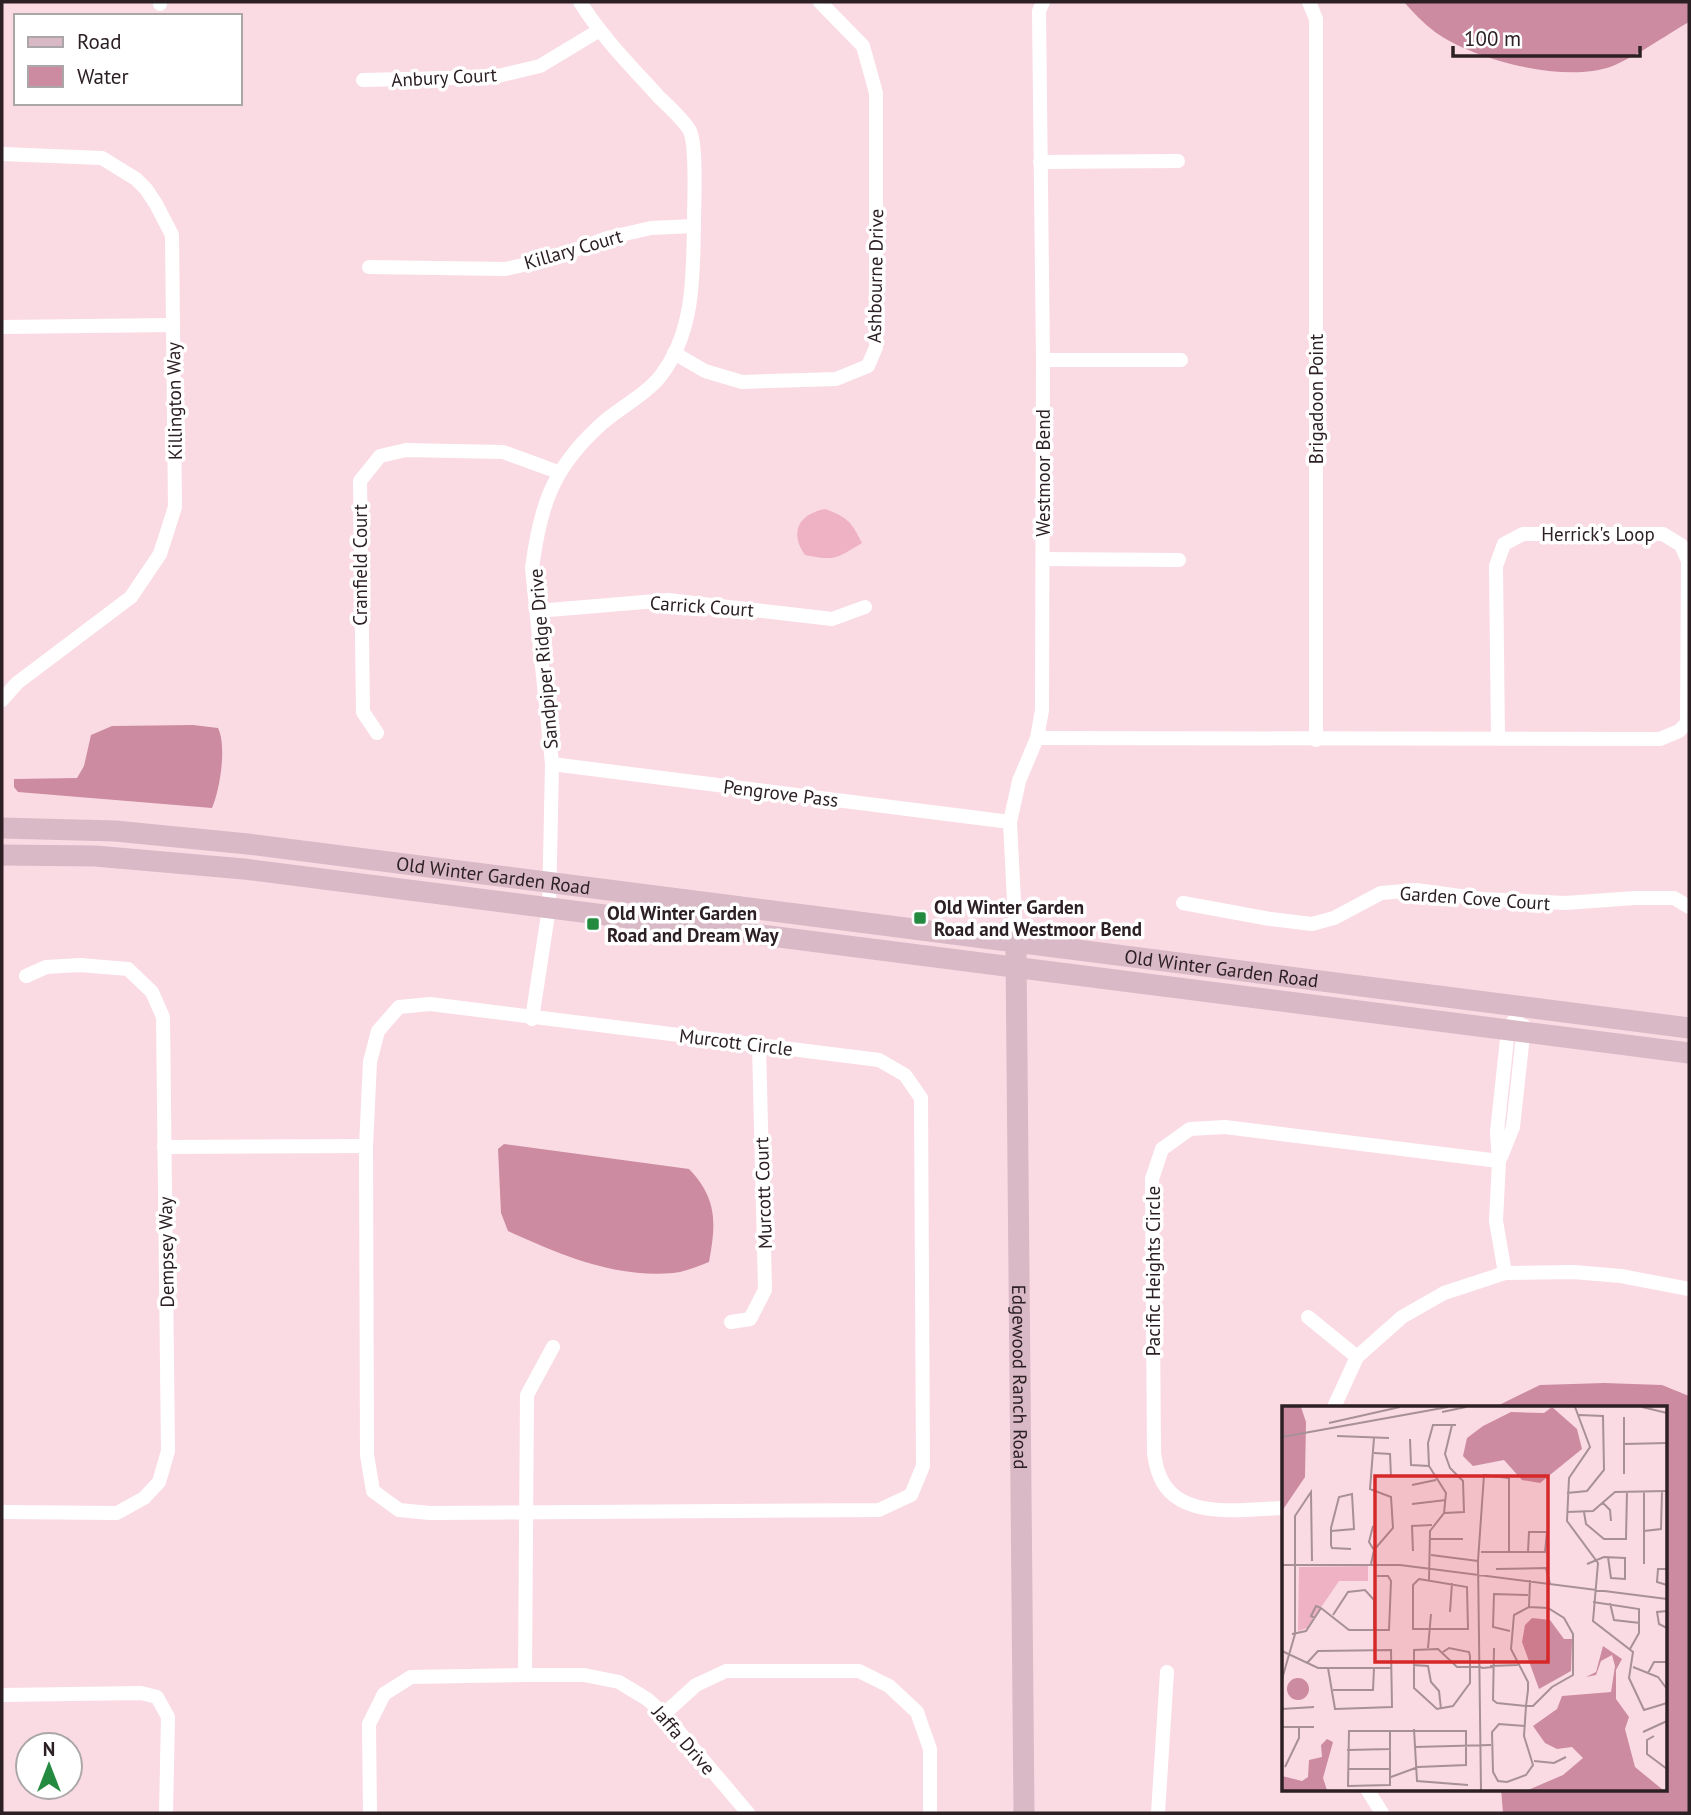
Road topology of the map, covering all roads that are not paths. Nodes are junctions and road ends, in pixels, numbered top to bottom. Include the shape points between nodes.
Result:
1 (580, 2) edge
2 (820, 2) edge
3 (1043, 2) edge
4 (1309, 2) edge
5 (598, 31) junction
6 (363, 80) dead end
7 (2, 154) edge
8 (1178, 161) dead end
9 (1040, 162) junction
10 (694, 226) junction
11 (369, 267) dead end
12 (173, 325) junction
13 (2, 327) edge
14 (674, 353) junction
15 (1043, 360) junction
16 (1181, 360) dead end
17 (558, 472) junction
18 (1043, 559) junction
19 (1179, 560) dead end
20 (865, 607) dead end
21 (537, 611) junction
22 (2, 700) edge
23 (377, 733) dead end
24 (1037, 738) junction
25 (1498, 738) junction
26 (1316, 740) junction
27 (552, 764) junction
28 (1010, 822) junction
29 (2, 828) edge
30 (2, 855) edge
31 (551, 883) junction
32 (1183, 904) dead end
33 (1689, 907) edge
34 (549, 908) junction
35 (1016, 940) junction
36 (1016, 966) junction
37 (26, 976) dead end
38 (1521, 1008) junction
39 (532, 1018) junction
40 (1689, 1028) edge
41 (1516, 1030) junction
42 (759, 1045) junction
43 (1689, 1053) edge
44 (366, 1146) junction
45 (164, 1147) junction
46 (1499, 1161) junction
47 (1505, 1273) junction
48 (1689, 1289) edge
49 (1308, 1317) dead end
50 (731, 1322) dead end
51 (553, 1347) dead end
52 (1357, 1357) junction
53 (1334, 1406) edge
54 (1282, 1508) edge
55 (2, 1512) edge
56 (525, 1513) junction
57 (1167, 1672) dead end
58 (525, 1675) junction
59 (2, 1695) edge
60 (664, 1714) junction
61 (1368, 1790) edge
62 (741, 1811) edge
63 (166, 1813) edge
64 (370, 1813) edge
65 (930, 1813) edge
66 (1024, 1813) edge
67 (1158, 1813) edge
68 (1382, 1813) edge

1 - 5 street, Sandpiper Ridge Drive
2 - 14 street, Ashbourne Drive via 863,46 876,93 876,347 868,366 836,379 742,382 705,371
3 - 9 street, Westmoor Bend via 1039,11
4 - 26 street, Brigadoon Point via 1315,19 1316,59
5 - 6 street, Anbury Court via 540,66 494,77
5 - 10 street, Sandpiper Ridge Drive via 690,131
7 - 12 street, Killington Way via 102,158 146,189 172,235
8 - 9 street
9 - 15 street, Westmoor Bend
10 - 11 street, Killary Court via 650,228 505,269
10 - 14 street, Sandpiper Ridge Drive via 693,288
12 - 13 street
12 - 22 street, Killington Way via 175,507 160,554 131,597
14 - 17 street, Sandpiper Ridge Drive via 658,379 596,428
15 - 16 street
15 - 18 street, Westmoor Bend
17 - 21 street, Sandpiper Ridge Drive via 546,497 532,568
17 - 23 street, Cranfield Court via 503,452 406,450 380,456 360,481 363,712
18 - 19 street
18 - 24 street, Westmoor Bend via 1042,710
20 - 21 street, Carrick Court via 832,618 668,600
21 - 27 street, Sandpiper Ridge Drive
24 - 26 street, Herrick's Loop
24 - 28 street, Westmoor Bend via 1019,781
25 - 25 street, Herrick's Loop via 1660,739 1687,723 1688,561 1681,545 1663,534 1523,534 1504,544 1496,566
25 - 26 street, Herrick's Loop
27 - 28 street, Pengrove Pass
27 - 31 street, Sandpiper Ridge Drive
28 - 35 street, Westmoor Bend
29 - 31 main road, Old Winter Garden Road via 114,831 248,844
30 - 34 main road, Old Winter Garden Road via 95,856 244,869
31 - 34 street, Sandpiper Ridge Drive
31 - 35 main road, Old Winter Garden Road
32 - 33 street, Garden Cove Court via 1312,924 1334,918 1381,893 1416,890 1565,904 1674,898
34 - 36 main road, Old Winter Garden Road
34 - 39 street, Sandpiper Ridge Drive
35 - 36 main road, Edgewood Ranch Road
35 - 38 main road, Old Winter Garden Road
36 - 41 main road, Old Winter Garden Road
36 - 66 main road, Edgewood Ranch Road
37 - 45 street, Dempsey Way via 46,967 128,969 152,992 163,1017
38 - 40 main road, Old Winter Garden Road
38 - 41 street
39 - 42 street, Murcott Circle
39 - 44 street, Murcott Circle via 430,1004 399,1007 378,1031 370,1062
41 - 43 main road, Old Winter Garden Road
41 - 46 street via 1513,1127
42 - 50 street, Murcott Court via 765,1290 750,1319
42 - 56 street, Murcott Circle via 879,1060 905,1075 921,1098 923,1466 911,1495 879,1510
44 - 45 street
44 - 56 street, Murcott Circle via 367,1455 373,1492 399,1510
45 - 55 street, Dempsey Way via 168,1451 159,1482 144,1498 117,1513
46 - 47 street via 1496,1220
46 - 54 street, Pacific Heights Circle via 1225,1127 1190,1129 1162,1149 1152,1179 1154,1452 1159,1475 1183,1502 1208,1510
47 - 48 street via 1620,1276
47 - 52 street via 1444,1293 1402,1317
49 - 52 street
51 - 56 street via 527,1395
52 - 53 street
56 - 58 street
57 - 67 street
58 - 60 street, Jaffa Drive via 584,1675 619,1682
58 - 64 street, Jaffa Drive via 411,1677 384,1694 369,1724
59 - 63 street via 141,1693 157,1697 168,1717
60 - 62 street, Jaffa Drive
60 - 65 street via 696,1685 726,1671 859,1671 888,1686 917,1712 930,1749
61 - 68 street

